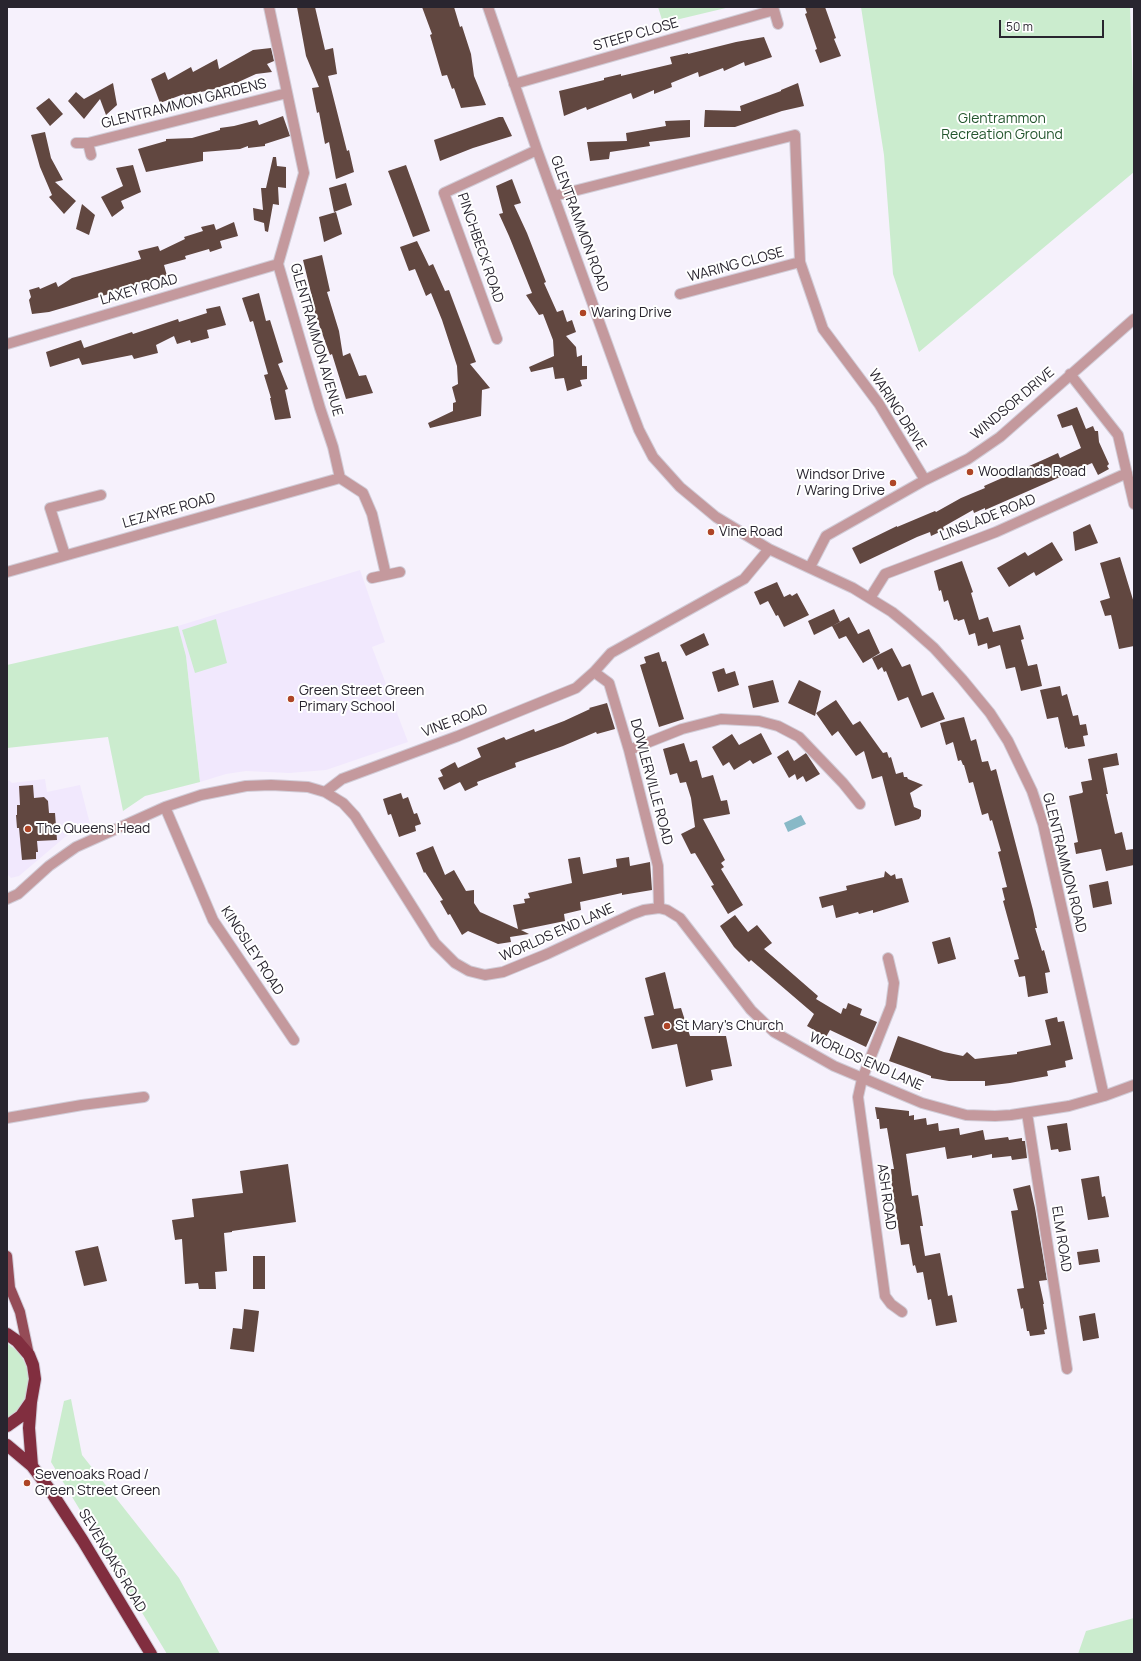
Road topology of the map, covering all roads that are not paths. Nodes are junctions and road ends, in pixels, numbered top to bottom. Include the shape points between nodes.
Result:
1 (269, 7) edge
2 (488, 7) edge
3 (778, 24) dead end
4 (514, 84) junction
5 (287, 93) junction
6 (76, 143) dead end
7 (88, 143) junction
8 (537, 150) junction
9 (91, 155) dead end
10 (554, 196) junction
11 (800, 262) junction
12 (278, 264) junction
13 (680, 294) dead end
14 (1134, 319) edge
15 (497, 339) dead end
16 (7, 344) edge
17 (1070, 374) junction
18 (1127, 473) junction
19 (340, 478) junction
20 (925, 480) junction
21 (101, 495) dead end
22 (1134, 504) edge
23 (769, 549) junction
24 (65, 556) junction
25 (810, 567) junction
26 (7, 572) edge
27 (400, 572) dead end
28 (386, 575) junction
29 (372, 578) dead end
30 (870, 598) junction
31 (594, 672) junction
32 (629, 750) junction
33 (324, 792) junction
34 (860, 804) dead end
35 (165, 807) junction
36 (7, 899) edge
37 (659, 908) junction
38 (888, 958) dead end
39 (294, 1040) dead end
40 (862, 1079) junction
41 (1134, 1085) edge
42 (1104, 1096) junction
43 (144, 1097) dead end
44 (1027, 1113) junction
45 (7, 1118) edge
46 (7, 1256) edge
47 (10, 1288) junction
48 (7, 1303) edge
49 (902, 1312) dead end
50 (7, 1334) edge
51 (29, 1354) junction
52 (1067, 1369) dead end
53 (31, 1402) junction
54 (7, 1426) edge
55 (7, 1446) edge
56 (32, 1466) junction
57 (151, 1654) edge

1 - 5 street, GLENTRAMMON AVENUE
2 - 4 street, GLENTRAMMON ROAD
3 - 4 street, STEEP CLOSE via 774,10
4 - 8 street, GLENTRAMMON ROAD
5 - 7 street, GLENTRAMMON GARDENS
5 - 12 street, GLENTRAMMON AVENUE via 304,173
6 - 7 street, GLENTRAMMON GARDENS
7 - 9 street, GLENTRAMMON GARDENS
8 - 10 street, GLENTRAMMON ROAD
8 - 15 street, PINCHBECK ROAD via 444,193
10 - 11 street, WARING DRIVE via 795,135
10 - 23 street, GLENTRAMMON ROAD via 626,396 653,457 680,487 703,507
11 - 13 street, WARING CLOSE
11 - 20 street, WARING DRIVE via 823,329 879,404
12 - 16 street, LAXEY ROAD
12 - 19 street, GLENTRAMMON AVENUE
14 - 17 street, WINDSOR DRIVE
17 - 18 street via 1118,434
17 - 20 street, WINDSOR DRIVE via 1000,437 968,459
18 - 22 street
18 - 30 street, LINSLADE ROAD via 996,532 885,574
19 - 24 street, LEZAYRE ROAD
19 - 28 street via 363,493 372,514
20 - 25 street, WINDSOR DRIVE via 826,536
21 - 24 street via 50,508
23 - 25 street, GLENTRAMMON ROAD
23 - 31 street, VINE ROAD via 744,579 611,653
24 - 26 street, LEZAYRE ROAD
25 - 30 street, GLENTRAMMON ROAD
27 - 28 street
28 - 29 street
30 - 42 street, GLENTRAMMON ROAD via 923,637 962,679 1000,729 1026,778 1043,824
31 - 32 street, DOWLERVILLE ROAD via 609,683
31 - 33 street, VINE ROAD via 576,688 342,779
32 - 34 street via 706,722 721,719 759,721 778,726 799,737
32 - 37 street, DOWLERVILLE ROAD via 658,866
33 - 35 street, WORLDS END LANE via 308,787 246,786 201,795
33 - 37 street, WORLDS END LANE via 343,802 355,816 435,943 455,963 470,971 486,975 504,972 633,914
35 - 36 street, WORLDS END LANE via 76,847 49,866 18,894
35 - 39 street, KINGSLEY ROAD via 213,920
37 - 40 street, WORLDS END LANE via 680,918 742,999 768,1027 805,1050
38 - 40 street, ASH ROAD via 894,983 891,1006
40 - 44 street, WORLDS END LANE via 922,1103 966,1114 995,1116
40 - 49 street, ASH ROAD via 858,1097 885,1296
41 - 42 street, WORLDS END LANE
42 - 44 street, WORLDS END LANE via 1069,1106
43 - 45 street
44 - 52 street, ELM ROAD
46 - 47 main road
47 - 48 main road
47 - 51 main road via 20,1312
50 - 51 highway
51 - 53 highway via 35,1379
53 - 54 highway via 21,1416
53 - 56 highway via 28,1428
55 - 56 highway
56 - 57 highway, SEVENOAKS ROAD via 83,1541

